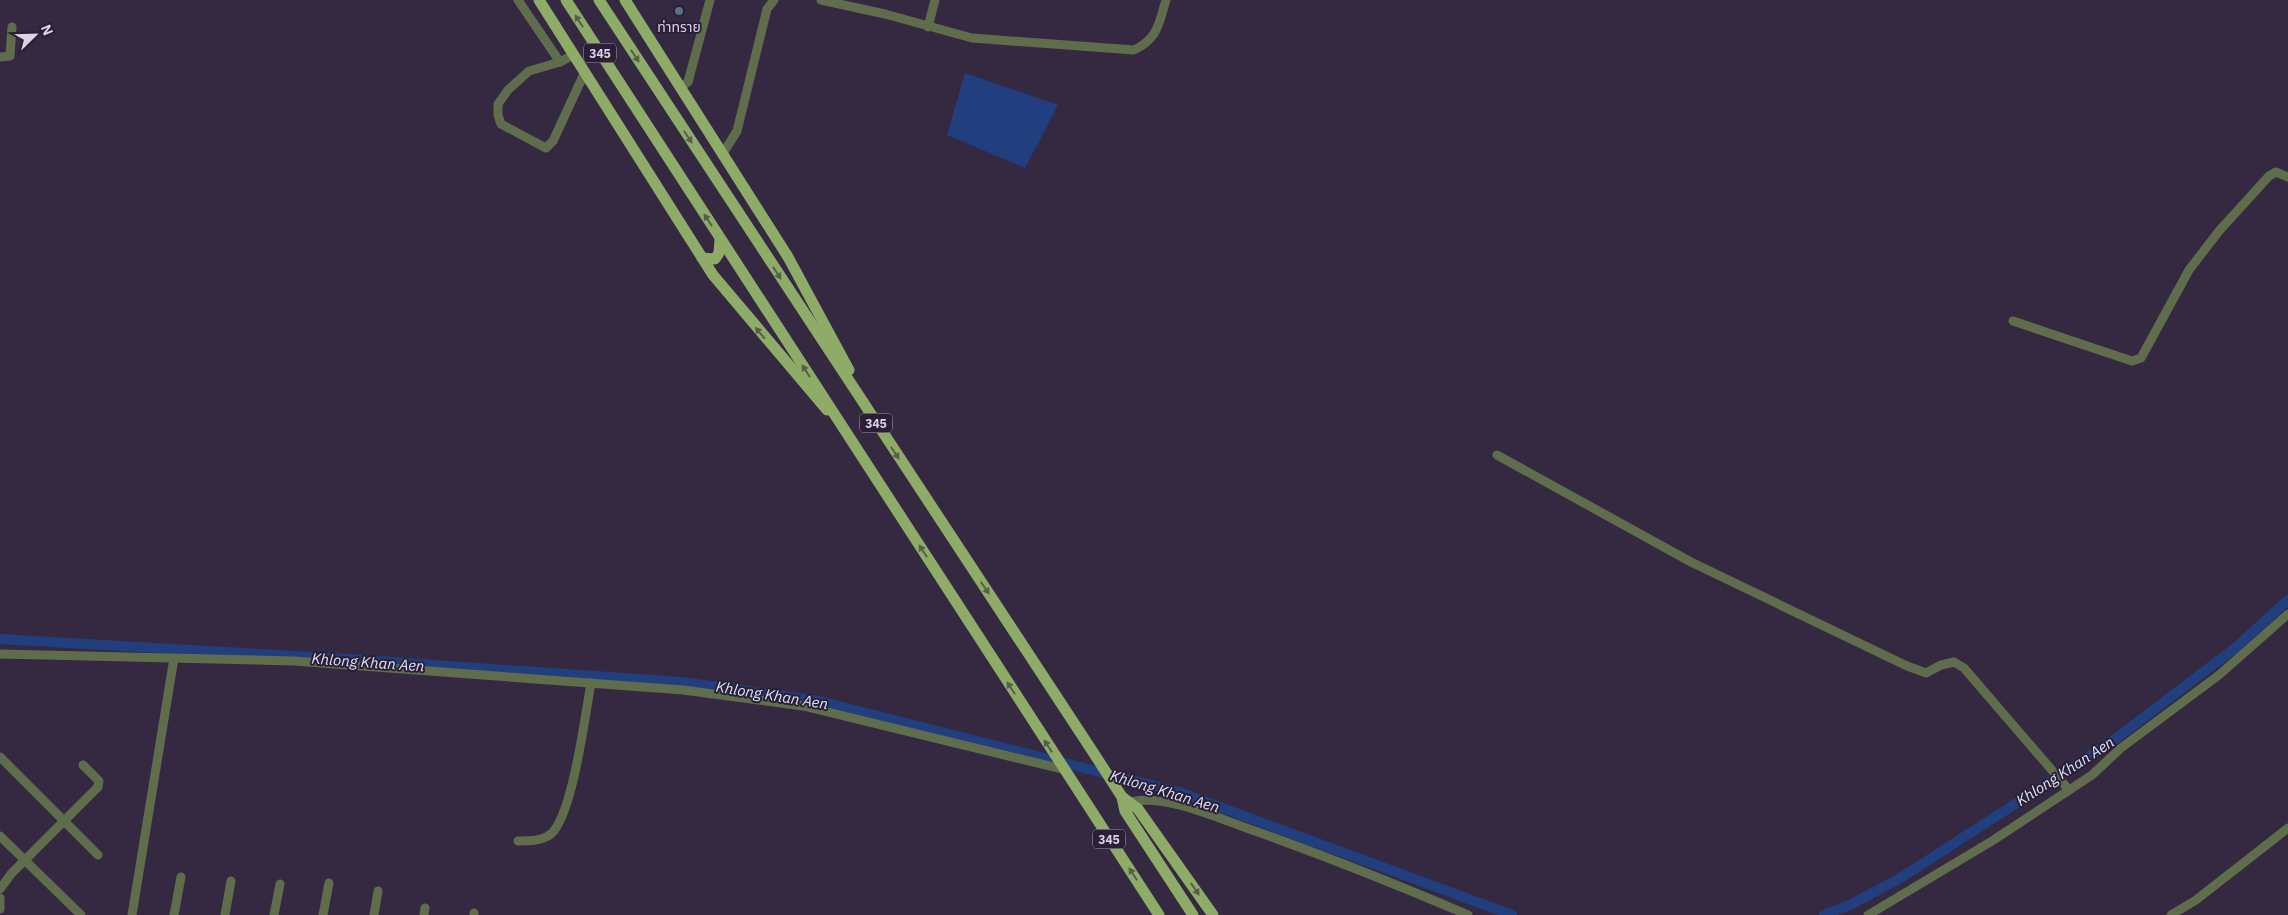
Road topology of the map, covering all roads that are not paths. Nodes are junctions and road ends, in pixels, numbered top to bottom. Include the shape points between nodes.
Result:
1 (518, 0) edge
2 (539, 0) edge
3 (566, 0) edge
4 (599, 0) edge
5 (624, 0) edge
6 (710, 0) edge
7 (774, 0) edge
8 (821, 0) edge
9 (935, 0) edge
10 (1166, 0) edge
11 (928, 26) junction
12 (12, 27) dead end
13 (573, 55) junction
14 (0, 57) edge
15 (560, 62) junction
16 (584, 74) junction
17 (680, 88) junction
18 (722, 155) junction
19 (2288, 176) edge
20 (774, 234) junction
21 (720, 240) junction
22 (759, 245) junction
23 (702, 258) junction
24 (2013, 321) dead end
25 (839, 421) junction
26 (883, 434) junction
27 (1497, 455) dead end
28 (2288, 614) edge
29 (0, 654) edge
30 (174, 658) junction
31 (590, 683) junction
32 (0, 757) edge
33 (83, 765) dead end
34 (1060, 766) junction
35 (2069, 790) junction
36 (1123, 798) junction
37 (63, 822) junction
38 (2288, 828) edge
39 (0, 836) edge
40 (518, 841) dead end
41 (98, 855) dead end
42 (25, 861) junction
43 (181, 878) dead end
44 (231, 881) dead end
45 (329, 883) dead end
46 (280, 884) dead end
47 (0, 889) edge
48 (378, 891) dead end
49 (0, 898) edge
50 (1, 912) edge
51 (82, 915) edge
52 (132, 915) edge
53 (174, 915) edge
54 (225, 915) edge
55 (274, 915) edge
56 (323, 915) edge
57 (374, 915) edge
58 (1159, 915) edge
59 (1193, 915) edge
60 (1213, 915) edge
61 (1468, 915) edge
62 (1868, 915) edge
63 (2171, 915) edge

1 - 15 street
2 - 13 main road
21 -> 3 main road, 345
4 -> 22 main road, 345
5 - 17 main road
6 - 17 street via 688,82
7 - 18 street via 768,9 737,131
8 - 11 street
9 - 11 street
10 - 11 street via 1156,32 1147,44 1134,50 972,38
12 - 14 street via 10,56
13 - 15 street
13 - 16 main road
15 - 16 street via 530,71 508,90 498,104 501,124 546,148 553,141
16 - 23 main road
17 - 18 main road
18 - 20 main road
19 - 24 street via 2276,172 2269,176 2200,255 2141,358 2132,361
20 - 22 main road via 770,244
20 - 26 main road
21 - 23 main road via 719,253 715,258
25 -> 21 main road, 345
22 -> 26 main road, 345
25 -> 23 main road via 806,389
34 -> 25 main road, 345
26 -> 36 main road, 345
27 - 35 street via 1691,562 1907,666 1926,673 1954,662 1964,668
28 - 35 street via 2208,684 2121,748 2092,776
29 - 30 street
30 - 31 street via 294,660
30 - 52 street
31 - 34 street via 683,690 803,706
31 - 40 street via 562,817 550,834 543,838
32 - 37 street
33 - 37 street via 100,784
58 -> 34 main road, 345
35 - 62 street
36 - 59 main road, 345
36 -> 60 main road, 345 via 1156,834
36 - 61 street via 1163,802 1210,816 1304,848
37 - 41 street
37 - 42 street
38 - 63 street via 2196,900
39 - 42 street
42 - 47 street
42 - 51 street
43 - 53 street
44 - 54 street
45 - 56 street
46 - 55 street
48 - 57 street
49 - 50 street

